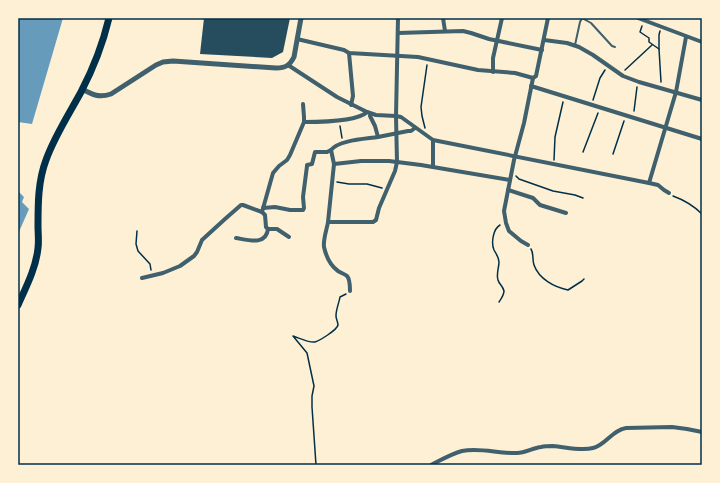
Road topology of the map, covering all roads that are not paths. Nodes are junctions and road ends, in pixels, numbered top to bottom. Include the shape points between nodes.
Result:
1 (109, 18) edge
2 (301, 18) edge
3 (398, 18) edge
4 (444, 18) edge
5 (502, 18) edge
6 (548, 18) edge
7 (638, 18) edge
8 (653, 18) edge
9 (651, 23) junction
10 (445, 31) junction
11 (398, 33) junction
12 (686, 37) junction
13 (297, 39) junction
14 (497, 40) junction
15 (544, 40) junction
16 (702, 42) edge
17 (575, 46) junction
18 (615, 48) dead end
19 (542, 50) junction
20 (349, 53) junction
21 (398, 56) junction
22 (288, 65) junction
23 (493, 72) junction
24 (533, 78) junction
25 (531, 86) junction
26 (82, 90) junction
27 (676, 92) junction
28 (702, 100) edge
29 (303, 104) dead end
30 (352, 105) junction
31 (369, 113) junction
32 (396, 116) junction
33 (304, 122) junction
34 (415, 128) junction
35 (666, 128) junction
36 (396, 133) junction
37 (378, 137) junction
38 (702, 139) edge
39 (433, 140) junction
40 (331, 150) junction
41 (515, 157) junction
42 (397, 162) junction
43 (334, 164) junction
44 (433, 167) junction
45 (510, 180) junction
46 (650, 183) junction
47 (508, 190) junction
48 (669, 193) road end
49 (262, 210) junction
50 (566, 213) dead end
51 (328, 222) junction
52 (268, 228) junction
53 (289, 237) dead end
54 (236, 238) dead end
55 (528, 245) road end
56 (142, 278) dead end
57 (350, 291) road end
58 (18, 305) edge
59 (702, 432) edge
60 (431, 465) edge

1 - 26 highway via 100,50
2 - 13 street
3 - 11 street
4 - 10 street
5 - 14 street
6 - 15 street
7 - 9 street
8 - 9 lane
9 - 12 street
10 - 11 street
10 - 14 street via 463,31
11 - 21 street
12 - 16 street
12 - 27 street
13 - 20 street
13 - 22 street via 294,57
14 - 19 street
14 - 23 street
15 - 17 street
15 - 19 street
17 - 18 lane via 582,18
17 - 27 street via 623,76
19 - 24 street via 536,76
20 - 21 street
20 - 30 street
21 - 23 street via 418,57
21 - 32 street
22 - 26 street via 276,68 163,62 111,94 104,96
22 - 30 street
23 - 24 street via 515,73
24 - 25 street
25 - 35 street
25 - 41 street
26 - 58 highway via 56,137 42,171 37,256
27 - 28 street
27 - 35 street
29 - 33 street
30 - 31 street
31 - 32 street
31 - 33 street via 351,119
31 - 37 street
32 - 34 street
32 - 36 street
33 - 49 street via 287,160 273,173
34 - 36 street
34 - 39 street
35 - 38 street
35 - 46 street
36 - 37 street
36 - 42 street
37 - 40 street via 350,141
39 - 41 street
39 - 44 street
40 - 43 street
40 - 49 street via 315,152 312,164 307,165 303,210 275,207
41 - 45 street
41 - 46 street
42 - 43 street via 361,161
42 - 44 street
42 - 51 street via 374,222
43 - 51 street
44 - 45 street
45 - 47 street
46 - 48 street
47 - 50 street via 533,198 540,206
47 - 55 street via 504,211 506,223 509,231
49 - 52 street
49 - 56 street via 241,205 202,240 194,256 180,266
51 - 57 street via 324,245 326,252 334,267 348,278
52 - 53 street via 277,229
52 - 54 street via 267,234 260,240
59 - 60 street via 672,427 626,428 615,432 594,448 554,446 517,453 463,451 451,454

